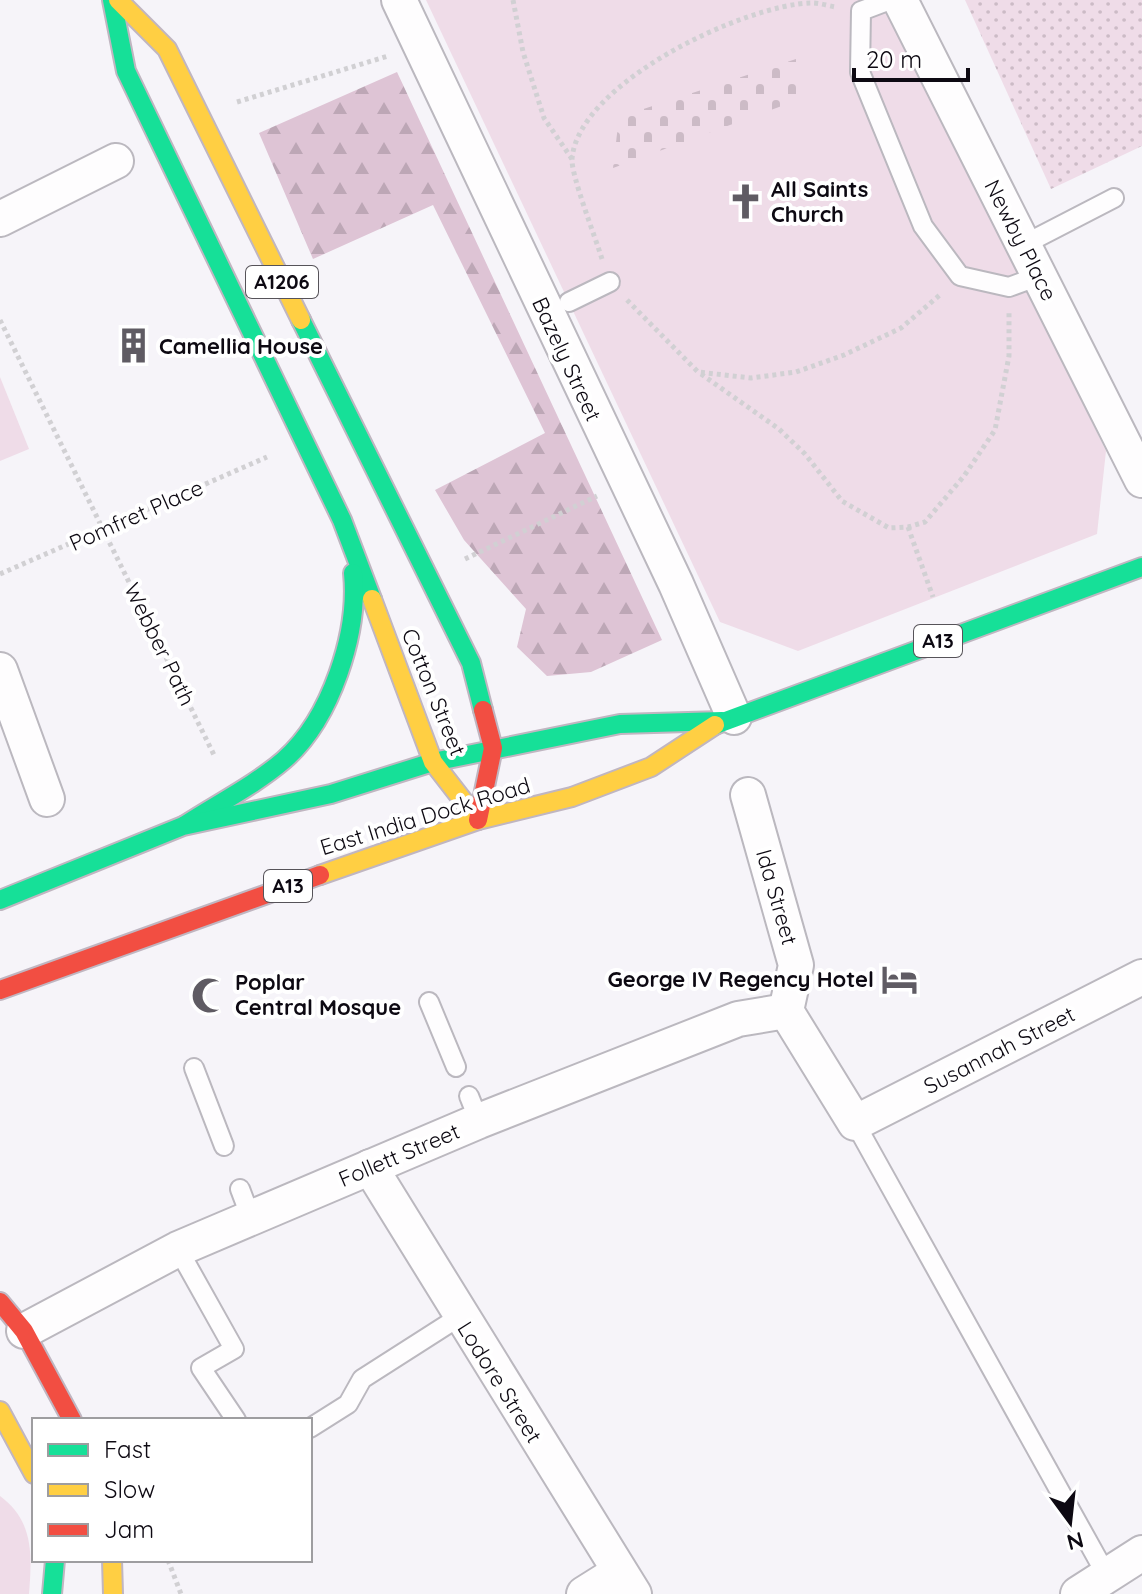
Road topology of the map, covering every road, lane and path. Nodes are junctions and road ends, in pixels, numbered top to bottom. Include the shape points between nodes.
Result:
1 (112, 0) edge
2 (118, 0) edge
3 (399, 0) edge
4 (513, 0) edge
5 (890, 0) edge
6 (900, 0) edge
7 (861, 11) junction
8 (420, 46) junction
9 (225, 106) dead end
10 (572, 159) junction
11 (116, 161) dead end
12 (1114, 198) dead end
13 (0, 219) edge
14 (1023, 245) junction
15 (960, 276) junction
16 (1024, 281) junction
17 (610, 282) junction
18 (569, 302) dead end
19 (0, 320) edge
20 (698, 372) junction
21 (272, 455) dead end
22 (1142, 480) edge
23 (625, 482) junction
24 (342, 520) junction
25 (908, 527) junction
26 (104, 530) junction
27 (453, 564) dead end
28 (1142, 567) edge
29 (0, 574) edge
30 (933, 597) dead end
31 (0, 670) edge
32 (728, 719) junction
33 (493, 748) junction
34 (215, 759) dead end
35 (433, 762) junction
36 (748, 795) dead end
37 (47, 799) dead end
38 (478, 820) junction
39 (183, 826) junction
40 (0, 900) edge
41 (1142, 977) edge
42 (0, 990) edge
43 (429, 1002) dead end
44 (786, 1011) junction
45 (456, 1067) dead end
46 (194, 1068) dead end
47 (855, 1123) junction
48 (224, 1146) dead end
49 (370, 1167) junction
50 (178, 1249) junction
51 (0, 1302) edge
52 (459, 1317) junction
53 (24, 1331) junction
54 (0, 1411) edge
55 (71, 1418) edge
56 (235, 1418) edge
57 (312, 1427) edge
58 (32, 1470) edge
59 (1142, 1553) edge
60 (55, 1562) edge
61 (112, 1562) edge
62 (169, 1562) edge
63 (626, 1583) edge
64 (1111, 1585) edge
65 (52, 1594) edge
66 (113, 1594) edge
67 (181, 1594) edge
68 (584, 1594) edge
69 (1078, 1594) edge

1 - 24 main road, Cotton Street / A1206 via 126,71
2 - 33 main road, Cotton Street / A1206 via 167,49 201,116 471,663
3 - 8 street, Bazely Street
4 - 10 path via 544,118
5 - 7 lane
6 - 14 street, Newby Place
7 - 10 path via 813,3 763,12 691,40 599,104
7 - 15 lane via 860,72 923,226
8 - 9 path
8 - 23 street, Bazely Street
10 - 17 path
11 - 13 street
12 - 14 lane
14 - 16 street, Newby Place
15 - 16 lane
15 - 20 path via 901,328 832,359 796,372 751,378
16 - 22 street, Newby Place
16 - 25 path via 995,430 925,522
17 - 18 lane
17 - 20 path
19 - 26 path, Webber Path
20 - 25 path via 779,429 842,501 889,528
21 - 26 path, Pomfret Place
23 - 27 path
23 - 32 street, Bazely Street via 676,584
24 - 35 main road, Cotton Street / A1206
24 - 39 main road, A1206 via 355,611 336,675 319,708 284,760
25 - 30 path
26 - 29 path, Pomfret Place
26 - 34 path, Webber Path
28 - 32 main road, East India Dock Road / A13
31 - 37 street
32 - 33 main road, East India Dock Road / A13 via 620,724
32 - 38 main road, East India Dock Road / A13 via 651,767 572,797
33 - 35 main road, East India Dock Road / A13
33 - 38 main road, Cotton Street / A1206
35 - 38 main road, Cotton Street / A1206
35 - 39 main road, East India Dock Road / A13 via 331,794
36 - 44 street, Ida Street via 796,965
38 - 42 main road, East India Dock Road / A13
39 - 40 main road, East India Dock Road / A13
41 - 47 street, Susannah Street
43 - 45 lane
44 - 47 street
44 - 49 street, Follett Street via 738,1019 474,1108
46 - 48 lane
47 - 64 lane
49 - 50 street, Follett Street via 246,1204
49 - 52 street, Lodore Street
50 - 53 street, Follett Street
50 - 56 lane via 234,1349 201,1368
51 - 53 main road
52 - 57 lane via 362,1379 348,1404
52 - 63 street, Lodore Street
53 - 55 main road
54 - 58 main road
59 - 64 street
60 - 65 main road
61 - 66 main road
62 - 67 path
63 - 68 street
64 - 69 street

